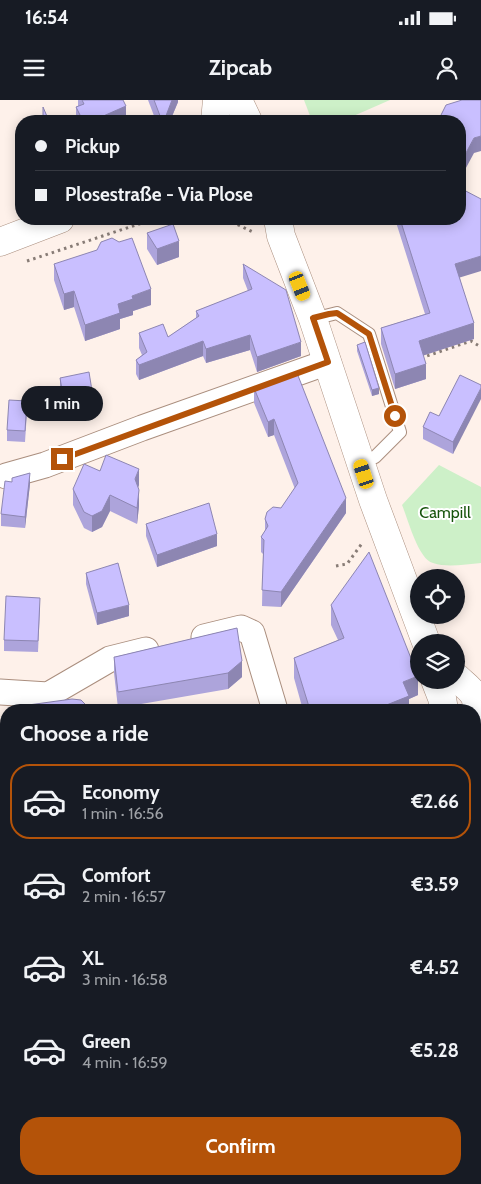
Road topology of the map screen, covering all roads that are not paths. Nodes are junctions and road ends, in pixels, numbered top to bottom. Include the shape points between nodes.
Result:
1 (217, 100) edge
2 (238, 100) edge
3 (216, 115) edge
4 (245, 115) edge
5 (44, 225) edge
6 (265, 225) edge
7 (0, 242) edge
8 (313, 318) junction
9 (328, 362) junction
10 (360, 462) junction
11 (6, 476) dead end
12 (423, 634) edge
13 (448, 690) edge
14 (0, 692) edge
15 (273, 704) edge
16 (478, 704) edge

1 - 3 street
2 - 4 street
5 - 7 street
6 - 8 street
8 - 9 street
8 - 10 lane via 337,313 369,334 400,432 375,457
9 - 10 street
9 - 11 street via 45,465
10 - 12 street
13 - 16 street via 474,692
14 - 15 street via 48,695 110,659 241,628 252,633

